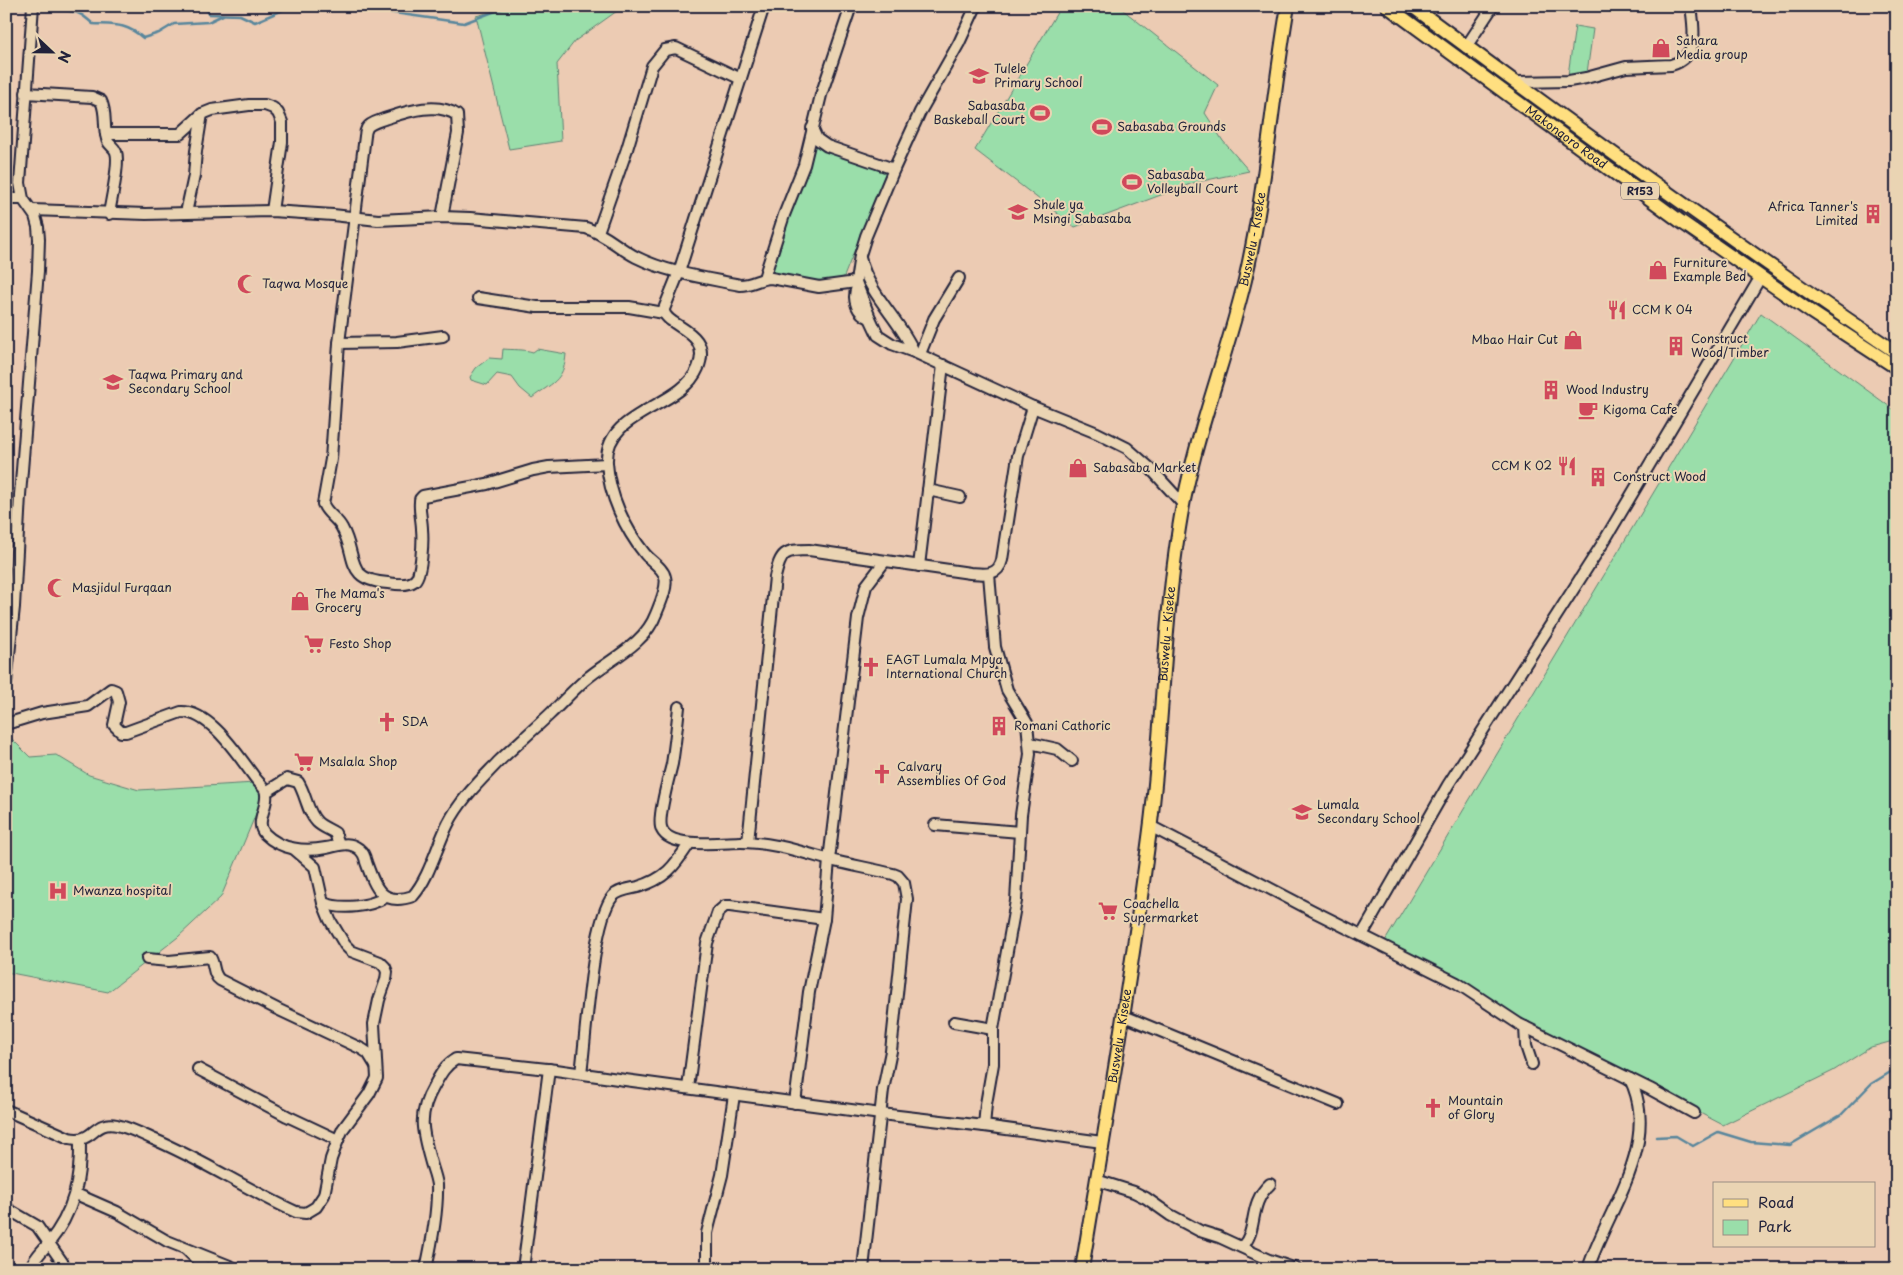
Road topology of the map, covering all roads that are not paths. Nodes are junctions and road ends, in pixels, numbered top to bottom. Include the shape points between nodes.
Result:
1 (33, 6) edge
2 (764, 6) edge
3 (852, 6) edge
4 (976, 6) edge
5 (1288, 6) edge
6 (1387, 6) edge
7 (1412, 6) edge
8 (1493, 6) edge
9 (1691, 6) edge
10 (1466, 47) junction
11 (741, 79) junction
12 (1515, 82) junction
13 (26, 93) junction
14 (202, 114) junction
15 (812, 128) junction
16 (106, 134) junction
17 (894, 169) junction
18 (6, 199) edge
19 (23, 199) junction
20 (32, 210) junction
21 (272, 212) junction
22 (186, 213) junction
23 (109, 214) junction
24 (356, 217) junction
25 (442, 217) junction
26 (598, 232) junction
27 (860, 255) junction
28 (679, 272) junction
29 (764, 278) junction
30 (959, 278) dead end
31 (1760, 278) junction
32 (856, 284) junction
33 (478, 298) dead end
34 (664, 313) junction
35 (443, 336) dead end
36 (339, 343) junction
37 (917, 353) junction
38 (1897, 353) edge
39 (943, 365) junction
40 (1897, 368) edge
41 (1033, 407) junction
42 (607, 464) junction
43 (928, 490) junction
44 (960, 497) dead end
45 (1183, 504) junction
46 (885, 561) junction
47 (919, 566) junction
48 (989, 574) junction
49 (10, 607) edge
50 (6, 684) edge
51 (679, 707) dead end
52 (6, 724) edge
53 (1030, 743) junction
54 (1072, 761) dead end
55 (266, 792) junction
56 (935, 825) dead end
57 (1150, 826) junction
58 (1020, 832) junction
59 (748, 842) junction
60 (339, 844) junction
61 (688, 844) junction
62 (294, 849) junction
63 (829, 860) junction
64 (386, 897) junction
65 (323, 903) junction
66 (824, 919) junction
67 (1362, 935) junction
68 (147, 959) dead end
69 (1124, 1016) junction
70 (954, 1022) dead end
71 (1524, 1027) junction
72 (993, 1029) junction
73 (1532, 1064) dead end
74 (377, 1067) junction
75 (198, 1069) dead end
76 (549, 1069) junction
77 (581, 1073) junction
78 (1630, 1079) junction
79 (688, 1088) junction
80 (734, 1095) junction
81 (795, 1103) junction
82 (1338, 1104) dead end
83 (6, 1110) edge
84 (1694, 1113) dead end
85 (881, 1114) junction
86 (984, 1126) junction
87 (80, 1140) junction
88 (338, 1140) junction
89 (1102, 1142) junction
90 (1096, 1180) junction
91 (1270, 1184) dead end
92 (76, 1194) junction
93 (6, 1208) edge
94 (48, 1244) junction
95 (1242, 1247) junction
96 (186, 1249) junction
97 (30, 1269) edge
98 (68, 1269) edge
99 (206, 1269) edge
100 (236, 1269) edge
101 (426, 1269) edge
102 (523, 1269) edge
103 (707, 1269) edge
104 (864, 1269) edge
105 (1082, 1269) edge
106 (1296, 1269) edge
107 (1588, 1269) edge

1 - 13 street
2 - 11 street
3 - 15 street
4 - 17 street
5 - 45 main road, Buswelu - Kiseke via 1253,246
6 - 31 main road, Makongoro Road / R153
7 - 10 main road, Makongoro Road / R153
8 - 10 street
9 - 12 street via 1691,52 1678,63 1626,67 1569,81
10 - 12 main road, Makongoro Road / R153
11 - 26 street via 676,48 661,54 647,80
11 - 28 street
12 - 38 main road, Makongoro Road / R153
13 - 16 street via 97,98 104,110
13 - 19 street via 20,170
14 - 16 street via 180,134
14 - 21 street via 248,105 273,108 278,113 282,122 282,142
14 - 22 street
15 - 17 street via 817,139 827,146
15 - 29 street via 804,165
16 - 23 street via 107,141 116,150
17 - 27 street
18 - 19 street
19 - 20 street
20 - 23 street
20 - 49 street via 38,227 38,271
21 - 22 street
21 - 24 street
22 - 23 street
24 - 25 street via 378,220
24 - 25 street via 364,136 368,127 409,111 424,109 454,112 459,119
24 - 36 street
25 - 26 street
26 - 28 street via 636,257
27 - 32 street
27 - 37 street via 869,282
28 - 29 street via 740,285 750,285
28 - 34 street
29 - 32 street via 819,287
30 - 37 street
31 - 40 main road, Makongoro Road / R153
31 - 67 street via 1603,543 1448,785
32 - 37 street via 878,335
33 - 34 street via 537,307 629,307
34 - 42 street via 666,318 691,333 698,342 701,352 698,367 678,391 617,432 609,445
35 - 36 street via 397,342
36 - 42 street via 331,459 323,504 341,525 357,571 370,581 406,584 417,578 422,530 419,504 423,496 487,484 549,467
37 - 39 street
39 - 41 street
39 - 43 street
41 - 45 street via 1127,448
41 - 48 street via 1018,456 1001,564
42 - 64 street via 614,496 628,529 665,577 666,583 650,627 633,645 583,682 464,798 448,823 413,896 405,899
43 - 44 street
43 - 47 street
45 - 57 main road, Buswelu - Kiseke via 1168,613
46 - 47 street
46 - 59 street via 810,550 791,550 782,556 775,576
46 - 63 street via 866,586 862,598
47 - 48 street
48 - 53 street via 994,643 1008,690 1027,723
49 - 50 street
51 - 61 street via 661,827 673,840
52 - 55 street via 42,712 88,706 114,689 119,702 114,720 118,730 126,732 188,712 227,740
53 - 54 street via 1057,749
53 - 58 street
55 - 60 street via 287,779 298,782 315,820 335,833
55 - 62 street via 261,819 263,832
56 - 58 street
57 - 67 street
57 - 69 main road, Buswelu - Kiseke
58 - 72 street via 1015,908
59 - 61 street
59 - 63 street
60 - 62 street via 328,848
60 - 64 street via 360,849 376,888
61 - 77 street via 666,874 614,895 607,907 598,937
62 - 65 street via 316,867
63 - 66 street
63 - 85 street via 898,876 906,889 891,1052
64 - 65 street via 374,903 349,906
65 - 74 street via 345,945 351,951 380,962 387,972 374,1024
66 - 79 street via 730,906 718,912 707,943
66 - 81 street via 809,992
67 - 71 street via 1457,983
68 - 74 street via 169,961 210,957 220,980 362,1049
69 - 82 street
69 - 89 main road, Buswelu - Kiseke
70 - 72 street
71 - 73 street
71 - 78 street
72 - 86 street via 993,1064
74 - 88 street via 374,1085
75 - 88 street
76 - 77 street
76 - 101 street via 463,1059 449,1063 442,1072 427,1102 422,1122 437,1187
76 - 102 street
77 - 79 street
78 - 84 street
78 - 107 street via 1639,1103 1638,1139 1618,1203
79 - 80 street
80 - 81 street
80 - 103 street via 722,1175 707,1233
81 - 85 street
83 - 87 street
85 - 86 street
85 - 104 street
86 - 89 street
87 - 88 street via 105,1124 128,1128 190,1156 286,1207 306,1213 324,1194
87 - 92 street
89 - 90 main road, Buswelu - Kiseke
90 - 95 street via 1134,1192 1187,1225
90 - 105 main road, Buswelu - Kiseke
91 - 95 street via 1256,1202 1250,1234
92 - 94 street
92 - 96 street
93 - 94 street via 37,1226
94 - 97 street
94 - 98 street
95 - 106 street
96 - 99 street
96 - 100 street

